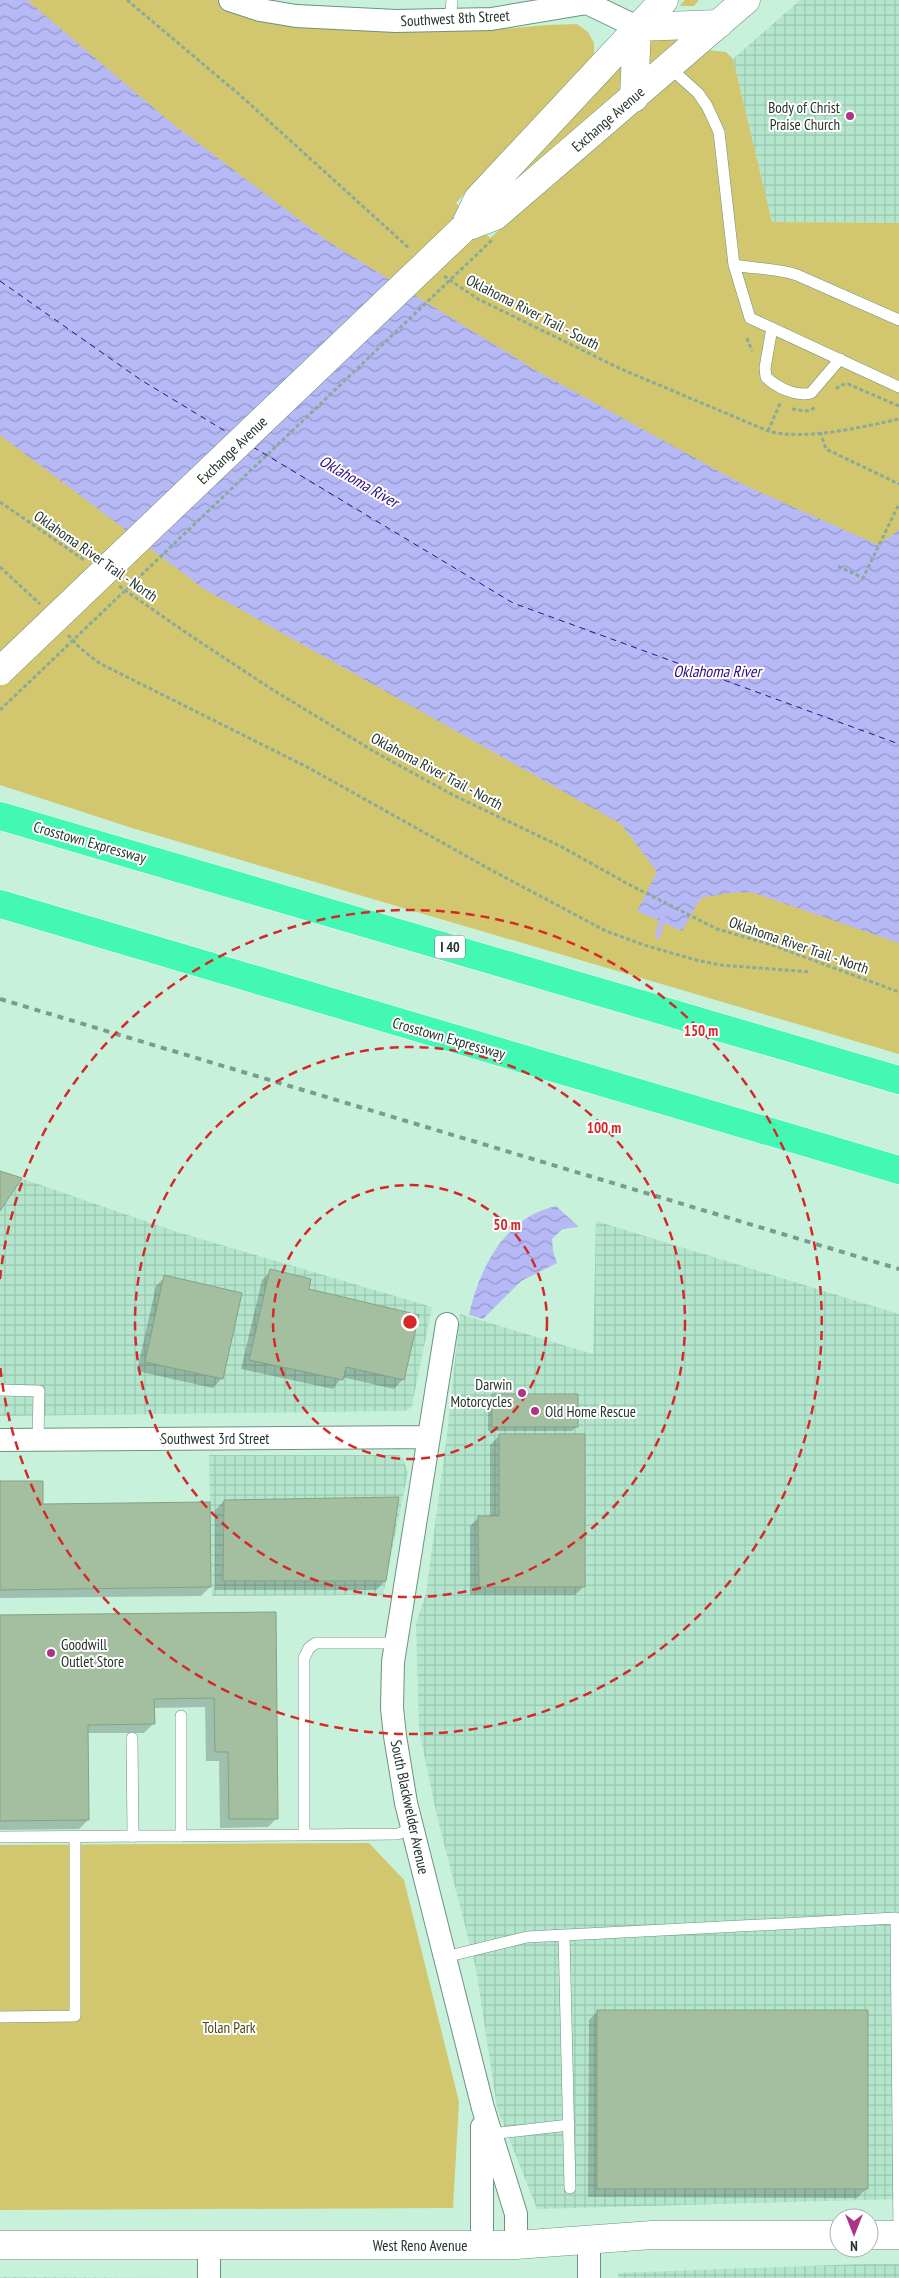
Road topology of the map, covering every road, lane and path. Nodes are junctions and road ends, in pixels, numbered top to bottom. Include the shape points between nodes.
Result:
1 (127, 0) edge
2 (230, 0) edge
3 (664, 0) edge
4 (746, 0) edge
5 (451, 10) edge
6 (719, 12) edge
7 (637, 27) junction
8 (669, 66) junction
9 (634, 98) junction
10 (464, 228) junction
11 (494, 240) dead end
12 (413, 252) dead end
13 (734, 265) junction
14 (436, 270) dead end
15 (899, 320) edge
16 (772, 328) junction
17 (840, 359) junction
18 (899, 387) edge
19 (786, 389) junction
20 (899, 419) edge
21 (768, 431) junction
22 (820, 432) junction
23 (899, 484) edge
24 (0, 502) edge
25 (899, 504) edge
26 (88, 563) dead end
27 (838, 566) dead end
28 (0, 567) edge
29 (117, 584) dead end
30 (46, 612) dead end
31 (66, 633) dead end
32 (0, 671) edge
33 (0, 710) edge
34 (0, 816) edge
35 (0, 904) edge
36 (810, 972) dead end
37 (899, 992) edge
38 (899, 1080) edge
39 (899, 1170) edge
40 (447, 1324) dead end
41 (0, 1390) edge
42 (429, 1437) junction
43 (0, 1440) edge
44 (38, 1440) junction
45 (396, 1643) junction
46 (181, 1716) dead end
47 (132, 1738) dead end
48 (413, 1828) junction
49 (304, 1835) junction
50 (181, 1836) junction
51 (0, 1837) edge
52 (75, 1837) junction
53 (133, 1837) junction
54 (564, 1935) junction
55 (445, 1957) junction
56 (0, 2016) edge
57 (482, 2108) junction
58 (569, 2125) junction
59 (491, 2134) junction
60 (570, 2188) dead end
61 (829, 2235) edge
62 (879, 2235) edge
63 (899, 2236) edge
64 (589, 2239) junction
65 (0, 2245) edge
66 (209, 2245) junction
67 (482, 2245) junction
68 (516, 2245) junction
69 (209, 2278) edge
70 (589, 2278) edge

1 - 12 path via 242,96
2 - 5 street, Southwest 8th Street via 260,10 296,16 396,21
3 - 7 main road, Exchange Avenue
4 - 6 main road, Exchange Avenue
5 - 7 street, Southwest 8th Street via 491,19 587,3
6 - 7 main road
6 - 8 main road, Exchange Avenue
7 - 9 main road
7 - 10 main road, Exchange Avenue via 478,199
8 - 9 main road, Exchange Avenue
8 - 13 lane via 698,93 719,132
9 - 10 main road, Exchange Avenue via 495,216
10 - 32 main road, Exchange Avenue, bridge
11 - 33 path, bridge
13 - 15 lane via 797,274
13 - 16 lane via 750,318
14 - 21 path, Oklahoma River Trail - South via 478,299 568,344
16 - 17 lane
16 - 19 lane via 766,377
17 - 18 lane
17 - 19 lane via 811,393 797,394
19 - 21 path
20 - 22 path, Oklahoma River Trail - South
21 - 22 path, Oklahoma River Trail - South via 789,434
22 - 23 path via 826,449
24 - 26 path, Oklahoma River Trail - North
25 - 27 path via 863,578
28 - 30 path
29 - 37 path, Oklahoma River Trail - North via 188,634 368,747 453,795 562,847 717,929 772,944
31 - 36 path via 99,663 309,768 606,930 696,960
34 - 38 highway, Crosstown Expressway / I 40
35 - 39 highway, Crosstown Expressway
40 - 42 street, South Blackwelder Avenue
41 - 44 lane via 39,1391
42 - 44 street, Southwest 3rd Street
42 - 45 street, South Blackwelder Avenue
43 - 44 street, Southwest 3rd Street
45 - 48 street, South Blackwelder Avenue via 393,1680 395,1736
45 - 49 lane via 316,1643 304,1658
46 - 50 lane
47 - 53 lane
48 - 49 lane via 398,1834
48 - 55 street, South Blackwelder Avenue
49 - 50 lane
50 - 53 lane
51 - 52 lane
52 - 53 lane
52 - 56 lane via 75,2016
54 - 55 lane via 527,1937
54 - 58 lane
54 - 63 lane via 896,1918
55 - 57 street, South Blackwelder Avenue
57 - 59 street, South Blackwelder Avenue
57 - 67 street, South Blackwelder Avenue
58 - 59 lane
58 - 60 lane
59 - 68 street, South Blackwelder Avenue via 516,2214
61 - 64 main road, West Reno Avenue via 652,2235
62 - 63 main road
64 - 68 main road, West Reno Avenue
64 - 70 street
65 - 66 main road, West Reno Avenue
66 - 67 main road, West Reno Avenue
66 - 69 street
67 - 68 main road, West Reno Avenue

